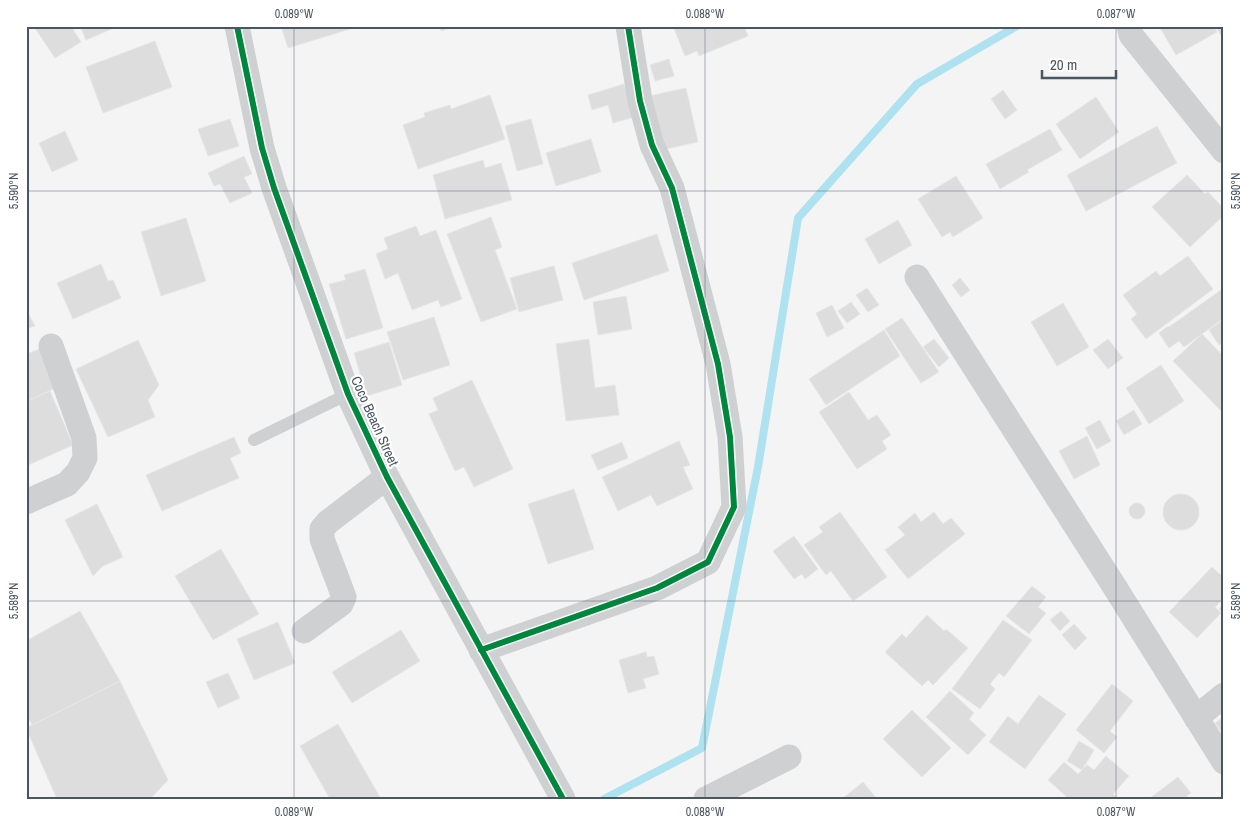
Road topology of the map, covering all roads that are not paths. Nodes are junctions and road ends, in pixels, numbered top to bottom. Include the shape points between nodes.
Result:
1 (237, 26) edge
2 (628, 26) edge
3 (1129, 26) edge
4 (1224, 151) edge
5 (917, 278) dead end
6 (51, 346) dead end
7 (348, 394) junction
8 (254, 440) dead end
9 (387, 477) junction
10 (26, 502) edge
11 (304, 631) dead end
12 (481, 650) junction
13 (1224, 695) edge
14 (1196, 718) junction
15 (790, 757) dead end
16 (1224, 762) edge
17 (563, 798) edge
18 (706, 799) edge

1 - 7 street, Coco Beach Street via 262,148 274,188
2 - 12 street via 640,101 652,145 672,188 718,364 730,437 734,507 708,562 657,588
3 - 4 street via 1131,35
5 - 14 street
6 - 10 street via 84,438 85,458 67,484
7 - 8 lane
7 - 9 street, Coco Beach Street
9 - 11 street via 322,529 322,539 344,597 341,604
9 - 12 street, Coco Beach Street
12 - 17 street, Coco Beach Street
13 - 14 street
14 - 16 street
15 - 18 street

